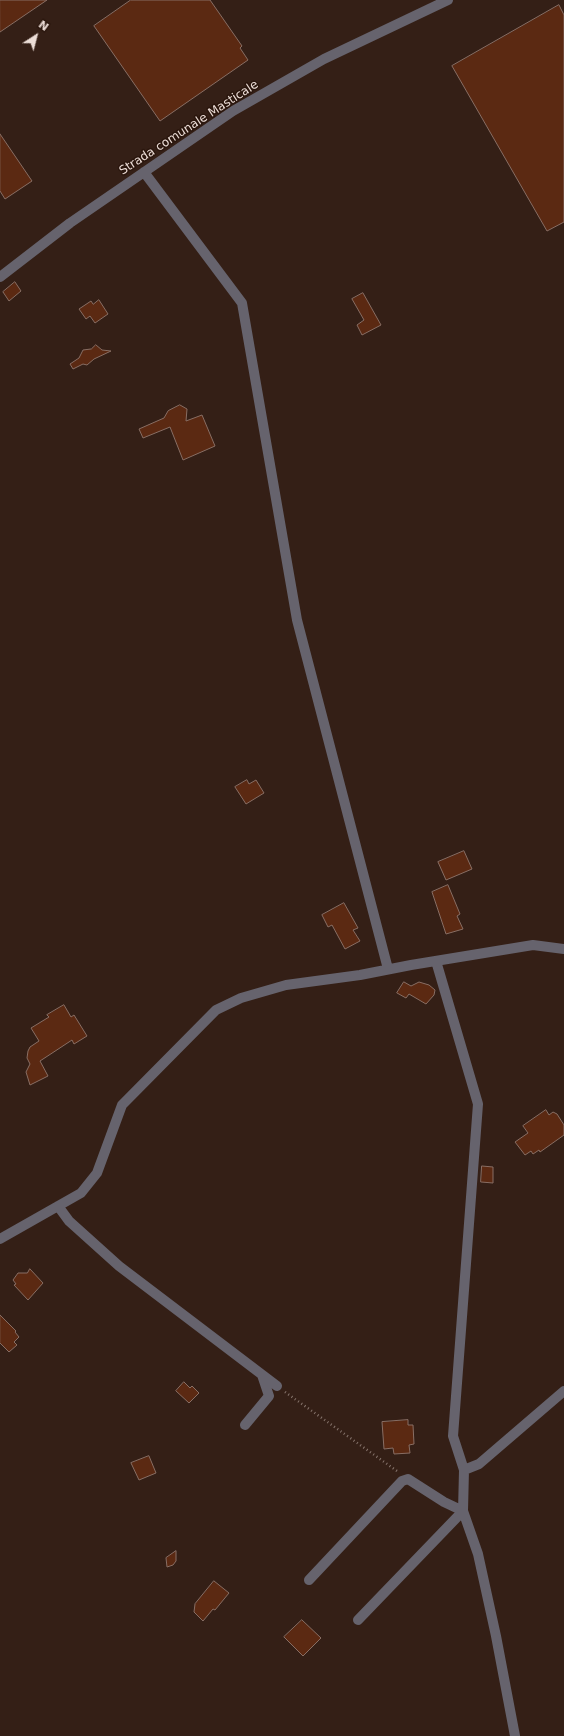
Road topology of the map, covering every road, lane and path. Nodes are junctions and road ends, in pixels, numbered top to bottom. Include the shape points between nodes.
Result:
1 (448, 0) edge
2 (144, 172) junction
3 (0, 277) edge
4 (564, 949) edge
5 (436, 961) junction
6 (388, 969) junction
7 (58, 1206) junction
8 (0, 1239) edge
9 (262, 1375) junction
10 (277, 1386) joint
11 (564, 1391) edge
12 (245, 1426) dead end
13 (464, 1470) junction
14 (408, 1479) junction
15 (463, 1511) junction
16 (309, 1580) dead end
17 (358, 1620) dead end
18 (515, 1736) edge

1 - 2 street, Strada comunale Masticale via 324,59 233,111
2 - 3 street, Strada comunale Masticale via 70,223
2 - 6 street via 242,303 297,620
4 - 5 street via 533,946
5 - 6 street
5 - 13 street via 478,1104 453,1436
6 - 7 street via 286,985 241,998 216,1010 122,1104 91,1182 81,1193
7 - 8 street
7 - 9 street via 68,1221 118,1266
9 - 10 street
9 - 12 street via 269,1396
10 - 14 path
11 - 13 street via 479,1464
13 - 15 street
14 - 15 street
14 - 16 street via 402,1481
15 - 17 street
15 - 18 street via 480,1562

